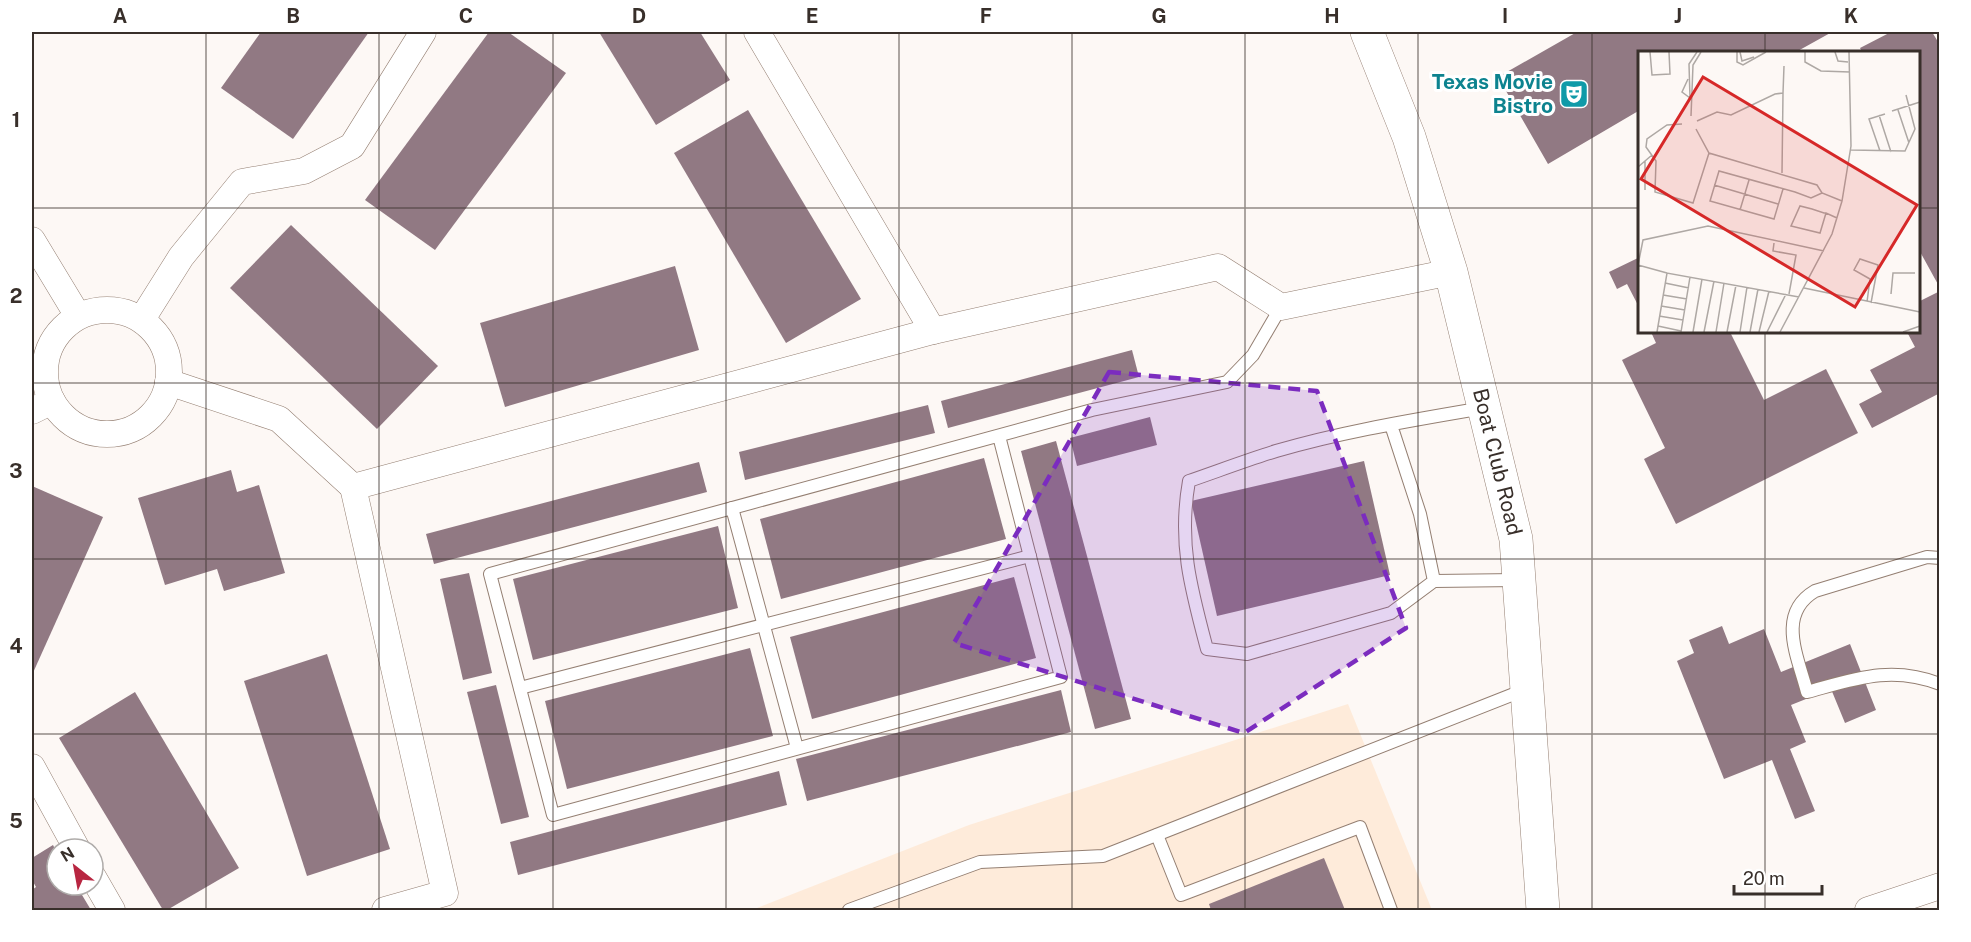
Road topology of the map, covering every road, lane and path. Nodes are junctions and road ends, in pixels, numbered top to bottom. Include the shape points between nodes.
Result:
1 (423, 32) edge
2 (757, 32) edge
3 (1366, 32) edge
4 (32, 240) edge
5 (1451, 272) junction
6 (1281, 307) junction
7 (78, 316) junction
8 (142, 319) junction
9 (933, 331) junction
10 (168, 382) junction
11 (42, 406) edge
12 (1484, 407) junction
13 (1390, 424) junction
14 (999, 436) junction
15 (353, 487) junction
16 (732, 508) junction
17 (1030, 556) junction
18 (1940, 558) edge
19 (1519, 580) junction
20 (1434, 582) junction
21 (764, 625) junction
22 (1940, 684) edge
23 (520, 688) junction
24 (1527, 689) junction
25 (797, 748) junction
26 (32, 767) edge
27 (1157, 835) junction
28 (70, 837) edge
29 (1940, 886) edge
30 (105, 897) edge
31 (112, 910) edge
32 (385, 910) edge
33 (849, 910) edge
34 (1391, 910) edge
35 (1543, 910) edge
36 (1868, 910) edge

1 - 8 street via 352,146 304,171 242,182 181,257
2 - 9 street
3 - 5 main road, Boat Club Road via 1409,137
4 - 7 street
5 - 6 street
5 - 12 main road, Boat Club Road
6 - 9 street via 1218,267
6 - 14 lane via 1253,355 1227,382 1092,410
7 - 8 street via 101,309 123,311
7 - 11 street via 52,343 45,362
8 - 10 street via 157,333 167,352
9 - 15 street
10 - 11 street via 156,411 140,425 120,433 100,434 81,428
10 - 15 street via 279,419
12 - 13 lane
12 - 19 main road, Boat Club Road via 1516,539
13 - 20 lane via 1420,514
13 - 20 lane via 1278,451 1189,481 1183,513 1187,571 1207,649 1247,654 1391,614
14 - 16 lane
14 - 17 lane
15 - 32 street via 445,893
16 - 21 lane
16 - 23 lane via 490,574
17 - 21 lane
17 - 25 lane via 1061,677
18 - 22 lane via 1927,557 1815,591 1797,606 1792,628 1808,692 1890,673 1915,675
19 - 20 lane
19 - 24 main road, Boat Club Road
21 - 23 lane
21 - 25 lane
23 - 25 lane via 553,814
24 - 27 lane
24 - 35 main road, Boat Club Road
26 - 28 street
27 - 33 lane via 1103,856 980,862
27 - 34 lane via 1181,895 1360,827
29 - 36 street
30 - 31 street

